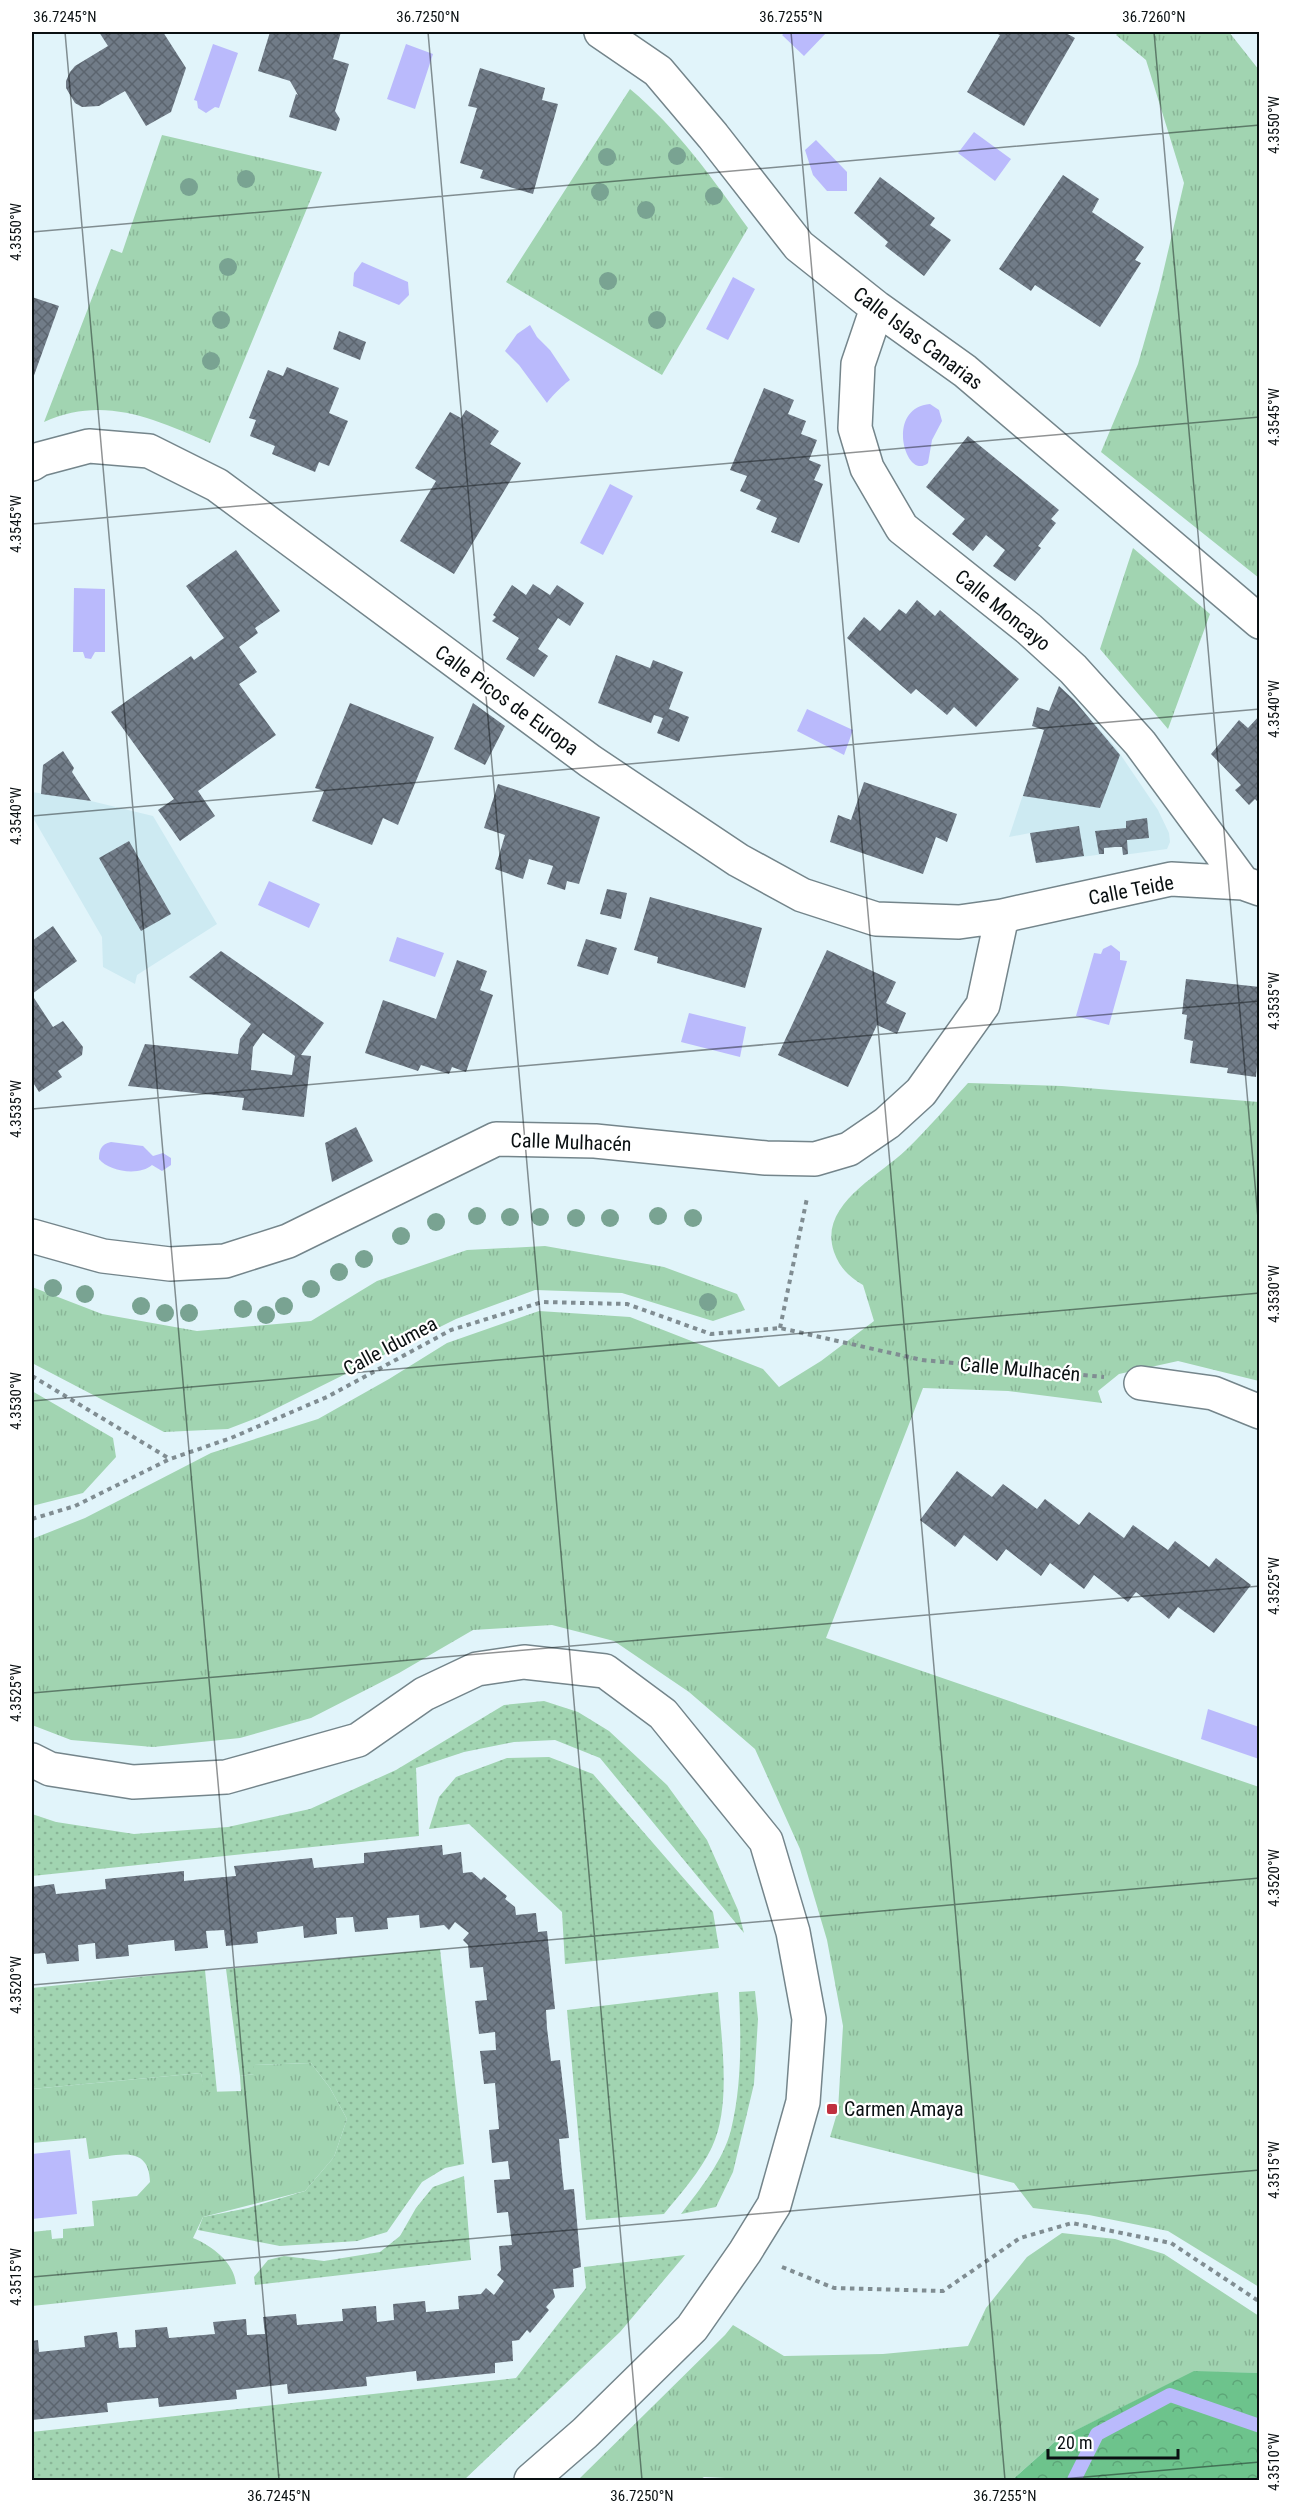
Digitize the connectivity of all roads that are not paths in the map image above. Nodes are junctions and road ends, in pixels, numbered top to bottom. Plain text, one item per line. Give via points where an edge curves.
1 (601, 32) edge
2 (877, 308) junction
3 (32, 464) edge
4 (1260, 622) edge
5 (1251, 886) edge
6 (1002, 916) junction
7 (32, 1236) edge
8 (1141, 1383) road end
9 (1260, 1412) edge
10 (32, 1760) edge
11 (531, 2481) edge

1 - 2 street, Calle Islas Canarias via 658,71 799,246
2 - 4 street, Calle Islas Canarias via 965,371
2 - 5 street, Calle Moncayo via 858,364 855,428 867,468 902,528 1073,669 1140,743
3 - 6 street, Calle Picos de Europa via 89,446 149,451 217,485 590,761 738,860 802,895 876,919 959,922
5 - 6 street, Calle Teide via 1171,879
6 - 7 street, Calle Mulhacén via 983,1005 921,1092 887,1123 849,1149 815,1159 766,1158 595,1141 496,1139 288,1241 225,1261 170,1264 103,1256
8 - 9 street via 1213,1393
10 - 11 street via 50,1769 133,1782 226,1777 358,1740 424,1694 477,1669 524,1662 605,1671 663,1714 766,1841 793,1932 809,2019 803,2102 774,2205 692,2328

